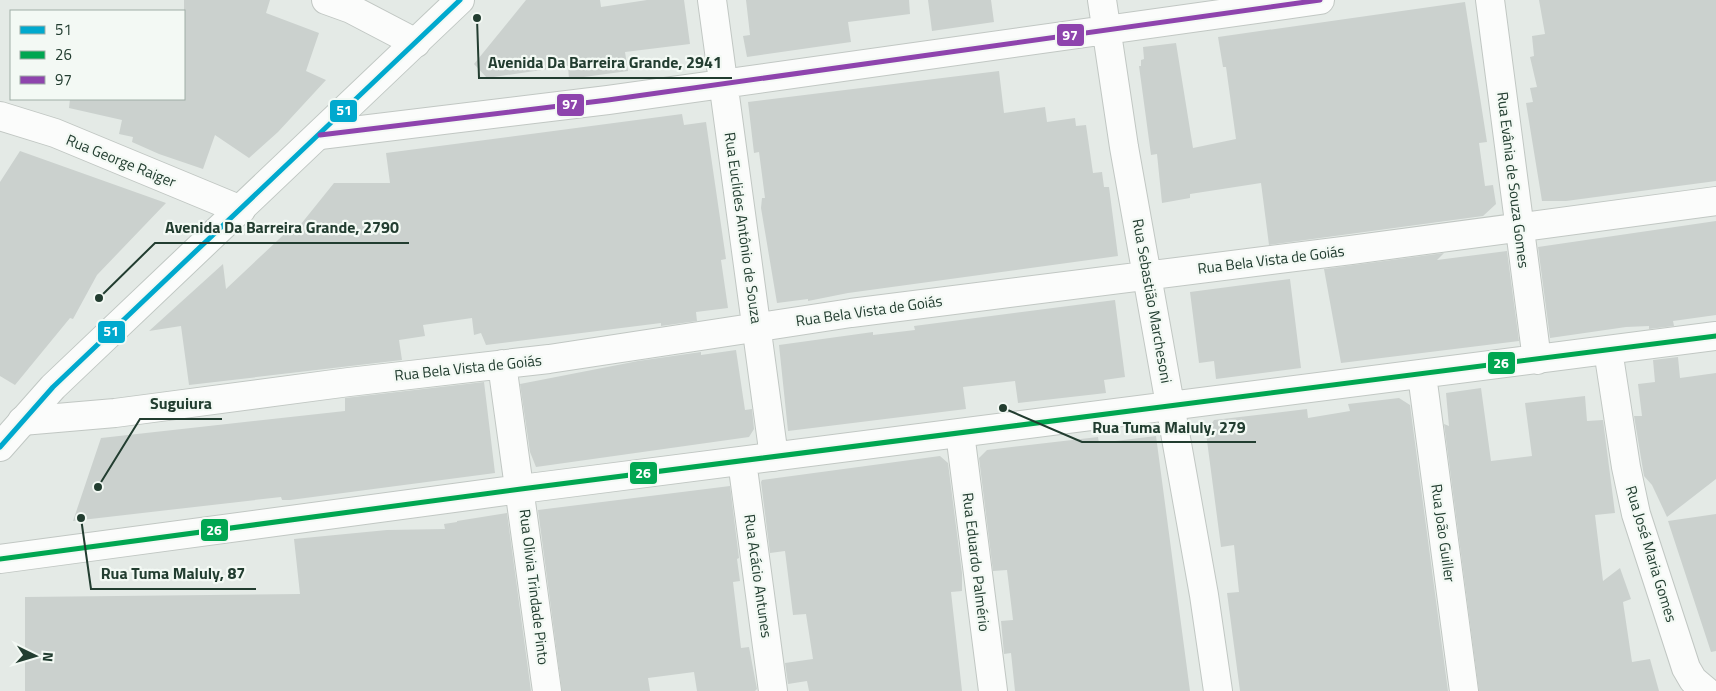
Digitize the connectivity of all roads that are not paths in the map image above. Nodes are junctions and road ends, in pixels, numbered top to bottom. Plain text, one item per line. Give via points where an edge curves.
1 (326, 0) edge
2 (460, 0) edge
3 (712, 0) edge
4 (1102, 0) edge
5 (1320, 0) edge
6 (1490, 0) edge
7 (1107, 30) junction
8 (416, 43) junction
9 (724, 84) junction
10 (0, 116) edge
11 (320, 134) junction
12 (1716, 201) edge
13 (241, 210) junction
14 (1520, 228) junction
15 (1148, 276) junction
16 (756, 327) junction
17 (1716, 336) edge
18 (1608, 350) junction
19 (1537, 360) junction
20 (502, 364) junction
21 (1422, 375) junction
22 (1171, 406) junction
23 (22, 421) junction
24 (960, 433) junction
25 (0, 447) edge
26 (774, 457) junction
27 (742, 461) junction
28 (521, 489) junction
29 (0, 559) edge
30 (547, 691) edge
31 (773, 691) edge
32 (992, 691) edge
33 (1218, 691) edge
34 (1464, 691) edge
35 (1706, 691) edge

1 - 8 street via 351,9
2 - 8 street
3 - 9 street, Rua Euclides Antônio de Souza
4 - 7 street, Rua Sebastião Marchesoni
5 - 7 street
6 - 14 street, Rua Evânia de Souza Gomes
7 - 9 street
7 - 15 street, Rua Sebastião Marchesoni
8 - 11 street
9 - 11 street
9 - 16 street, Rua Euclides Antônio de Souza
10 - 13 street, Rua George Raiger via 55,133
11 - 13 street
12 - 14 street, Rua Bela Vista de Goiás
13 - 23 street via 53,387
14 - 15 street, Rua Bela Vista de Goiás
14 - 19 street, Rua Evânia de Souza Gomes
15 - 16 street, Rua Bela Vista de Goiás
15 - 22 street, Rua Sebastião Marchesoni
16 - 20 street, Rua Bela Vista de Goiás
16 - 26 street, Rua Euclides Antônio de Souza
17 - 18 street
18 - 19 street
18 - 35 street, Rua José Maria Gomes via 1636,514 1686,668 1693,680
19 - 21 street
20 - 23 street, Rua Bela Vista de Goiás via 115,413
20 - 28 street, Rua Olivia Trindade Pinto
21 - 22 street
21 - 34 street, Rua João Guiller
22 - 24 street
22 - 33 street, Rua Sebastião Marchesoni
23 - 25 street
24 - 26 street
24 - 32 street, Rua Eduardo Palmério
26 - 27 street
27 - 28 street
27 - 31 street, Rua Acácio Antunes
28 - 29 street
28 - 30 street, Rua Olivia Trindade Pinto

